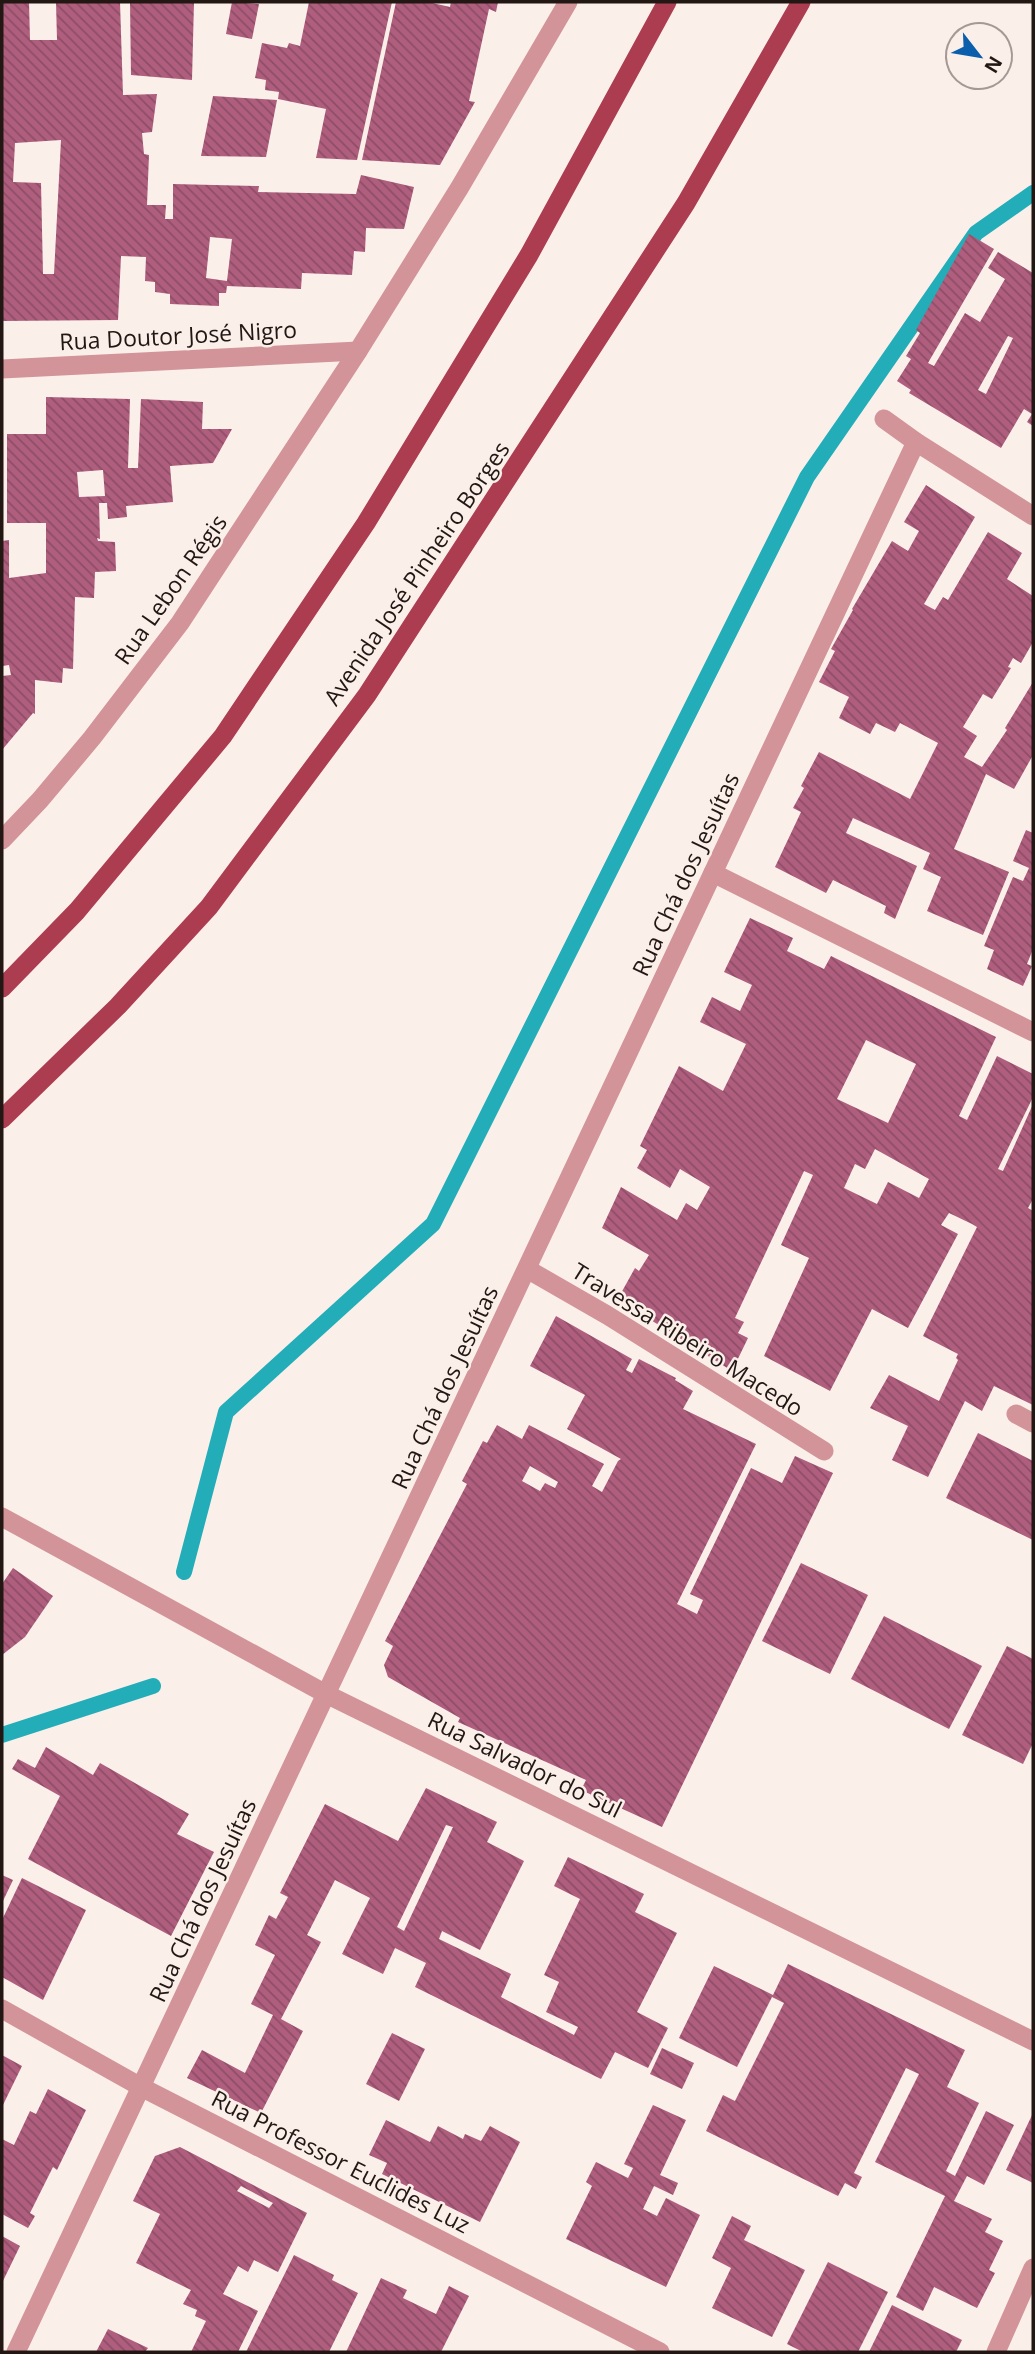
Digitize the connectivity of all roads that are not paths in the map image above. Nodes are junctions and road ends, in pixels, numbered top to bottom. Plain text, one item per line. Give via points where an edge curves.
1 (568, 2) edge
2 (667, 2) edge
3 (801, 2) edge
4 (358, 351) junction
5 (2, 369) edge
6 (884, 419) dead end
7 (916, 442) junction
8 (1033, 516) edge
9 (2, 840) edge
10 (713, 873) junction
11 (2, 988) edge
12 (1033, 1032) edge
13 (2, 1119) edge
14 (527, 1269) junction
15 (824, 1451) dead end
16 (2, 1517) edge
17 (326, 1694) junction
18 (2, 2008) edge
19 (1033, 2041) edge
20 (141, 2087) junction
21 (1033, 2268) edge
22 (16, 2352) edge
23 (660, 2352) edge
24 (996, 2352) edge

1 - 4 street, Rua Lebon Régis
2 - 11 main road via 522,266 366,523 223,736 77,911
3 - 13 main road, Avenida José Pinheiro Borges via 686,203 367,695 209,907 118,1006
4 - 5 street, Rua Doutor José Nigro
4 - 9 street, Rua Lebon Régis via 180,624 92,738
6 - 7 street
7 - 8 street
7 - 10 street, Rua Chá dos Jesuítas
10 - 12 street
10 - 14 street, Rua Chá dos Jesuítas
14 - 15 street, Travessa Ribeiro Macedo
14 - 17 street, Rua Chá dos Jesuítas
16 - 17 street, Rua Salvador do Sul
17 - 19 street, Rua Salvador do Sul
17 - 20 street, Rua Chá dos Jesuítas
18 - 20 street, Rua Professor Euclides Luz
20 - 22 street, Rua Chá dos Jesuítas
20 - 23 street, Rua Professor Euclides Luz
21 - 24 street

